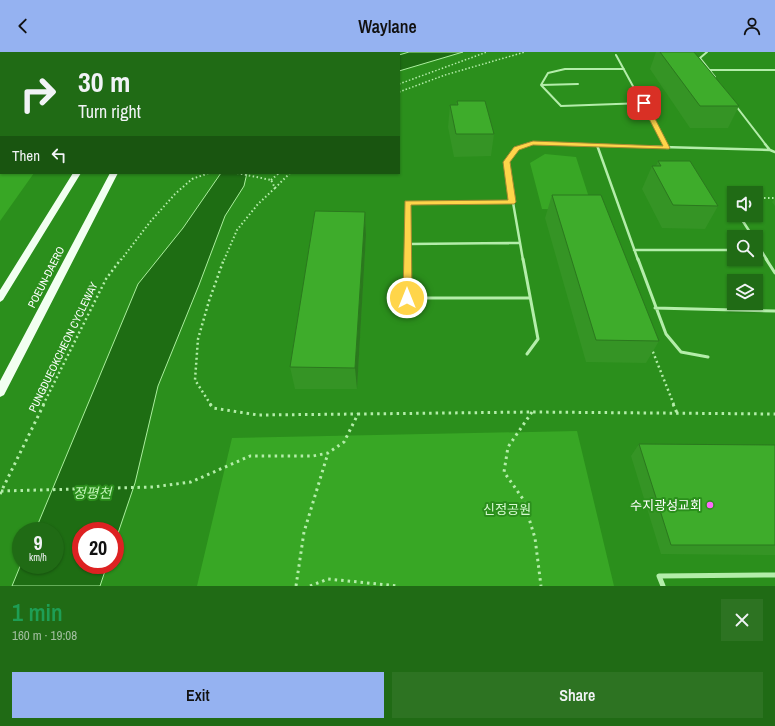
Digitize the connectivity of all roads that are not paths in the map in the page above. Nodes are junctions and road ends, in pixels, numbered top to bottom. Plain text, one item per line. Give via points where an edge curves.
1 (707, 52) edge
2 (616, 55) dead end
3 (624, 69) junction
4 (710, 70) junction
5 (775, 70) edge
6 (719, 83) edge
7 (578, 84) dead end
8 (541, 85) junction
9 (733, 101) edge
10 (644, 103) junction
11 (596, 145) junction
12 (667, 148) junction
13 (770, 150) junction
14 (775, 152) edge
15 (76, 174) edge
16 (113, 174) edge
17 (512, 202) junction
18 (408, 244) junction
19 (520, 244) junction
20 (634, 250) junction
21 (727, 250) edge
22 (763, 254) edge
23 (775, 273) edge
24 (0, 298) edge
25 (530, 298) junction
26 (655, 308) junction
27 (775, 311) edge
28 (527, 354) dead end
29 (708, 357) dead end
30 (0, 392) edge
31 (775, 575) edge
32 (662, 586) edge

1 - 4 lane via 700,58
2 - 3 lane
3 - 8 lane via 565,69 548,73
3 - 10 lane
4 - 5 lane
4 - 6 lane
7 - 8 lane
8 - 10 lane via 561,106
9 - 13 lane
10 - 12 lane
11 - 12 lane
11 - 17 lane via 533,143 516,148 506,162
11 - 20 lane
12 - 13 lane
13 - 14 lane
15 - 24 main road
16 - 30 main road, POEUN-DAERO
17 - 18 lane via 408,203
17 - 19 lane
18 - 19 lane
18 - 25 lane via 407,298
19 - 25 lane
20 - 21 lane
20 - 26 lane
22 - 23 lane
25 - 28 lane via 538,339
26 - 27 lane
26 - 29 lane via 666,334 681,352
31 - 32 street via 660,576

